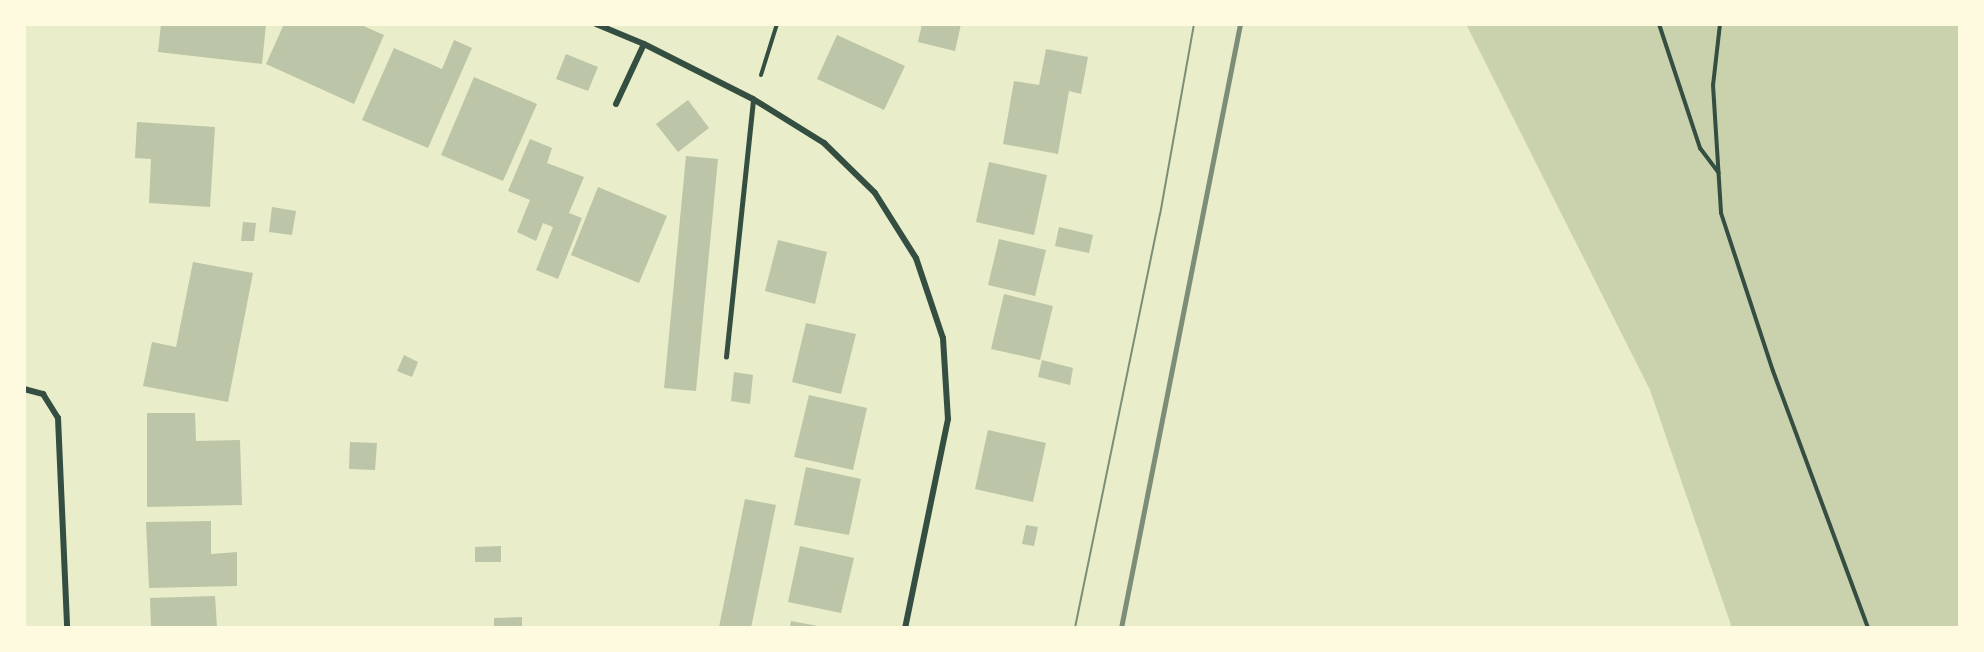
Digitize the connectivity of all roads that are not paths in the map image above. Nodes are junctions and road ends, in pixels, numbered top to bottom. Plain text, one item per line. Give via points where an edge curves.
1 (596, 24) edge
2 (644, 44) junction
3 (753, 99) junction
4 (616, 104) dead end
5 (726, 357) dead end
6 (24, 389) edge
7 (67, 628) edge
8 (905, 628) edge

1 - 2 street
2 - 3 street
2 - 4 street
3 - 5 lane
3 - 8 street via 824,143 875,193 916,258 943,338 948,419
6 - 7 street via 43,394 58,418

